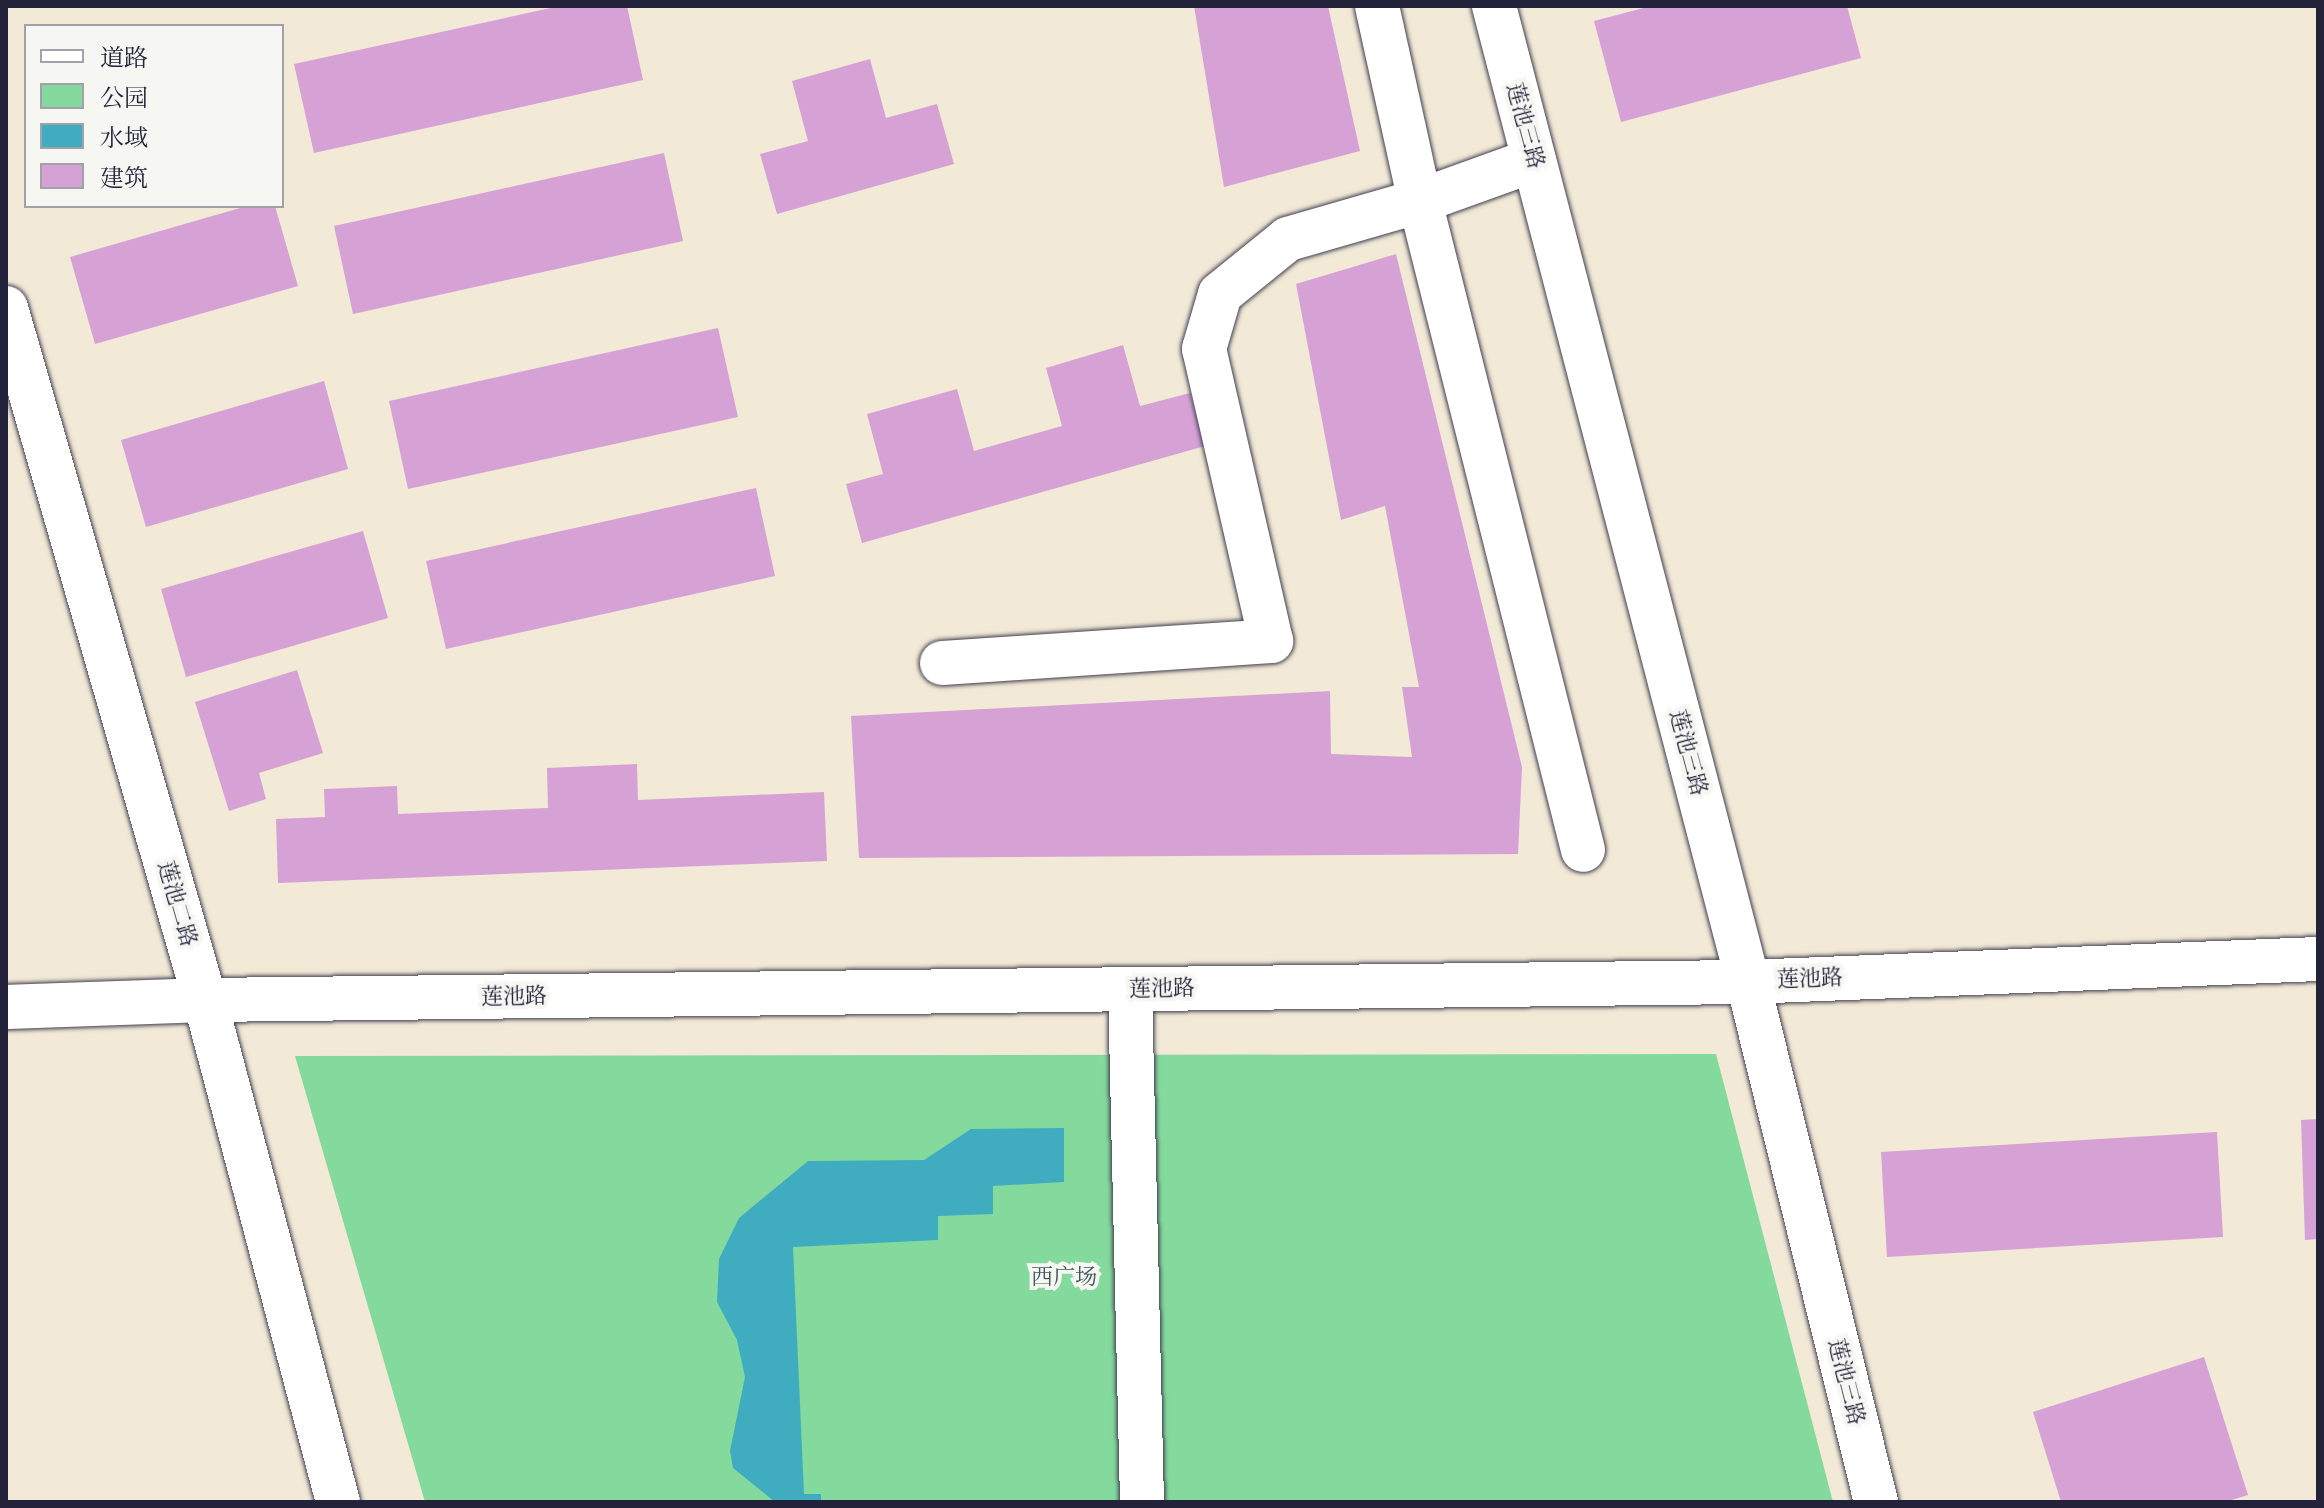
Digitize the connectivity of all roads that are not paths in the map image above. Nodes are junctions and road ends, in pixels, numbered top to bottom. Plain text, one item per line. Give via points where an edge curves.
1 (1377, 6) edge
2 (1494, 6) edge
3 (1534, 160) junction
4 (1420, 201) junction
5 (6, 308) edge
6 (942, 663) dead end
7 (1583, 850) dead end
8 (2318, 959) edge
9 (1748, 982) junction
10 (1130, 989) junction
11 (205, 1000) junction
12 (6, 1007) edge
13 (338, 1502) edge
14 (1142, 1502) edge
15 (1876, 1502) edge

1 - 4 street
2 - 3 street, 莲池三路
3 - 4 street
3 - 9 street, 莲池三路
4 - 6 street via 1288,239 1220,294 1204,349 1271,641
4 - 7 street
5 - 11 street, 莲池二路
8 - 9 street, 莲池路
9 - 10 street, 莲池路
9 - 15 street, 莲池三路
10 - 11 street, 莲池路
10 - 14 street
11 - 12 street, 莲池路
11 - 13 street, 莲池二路

